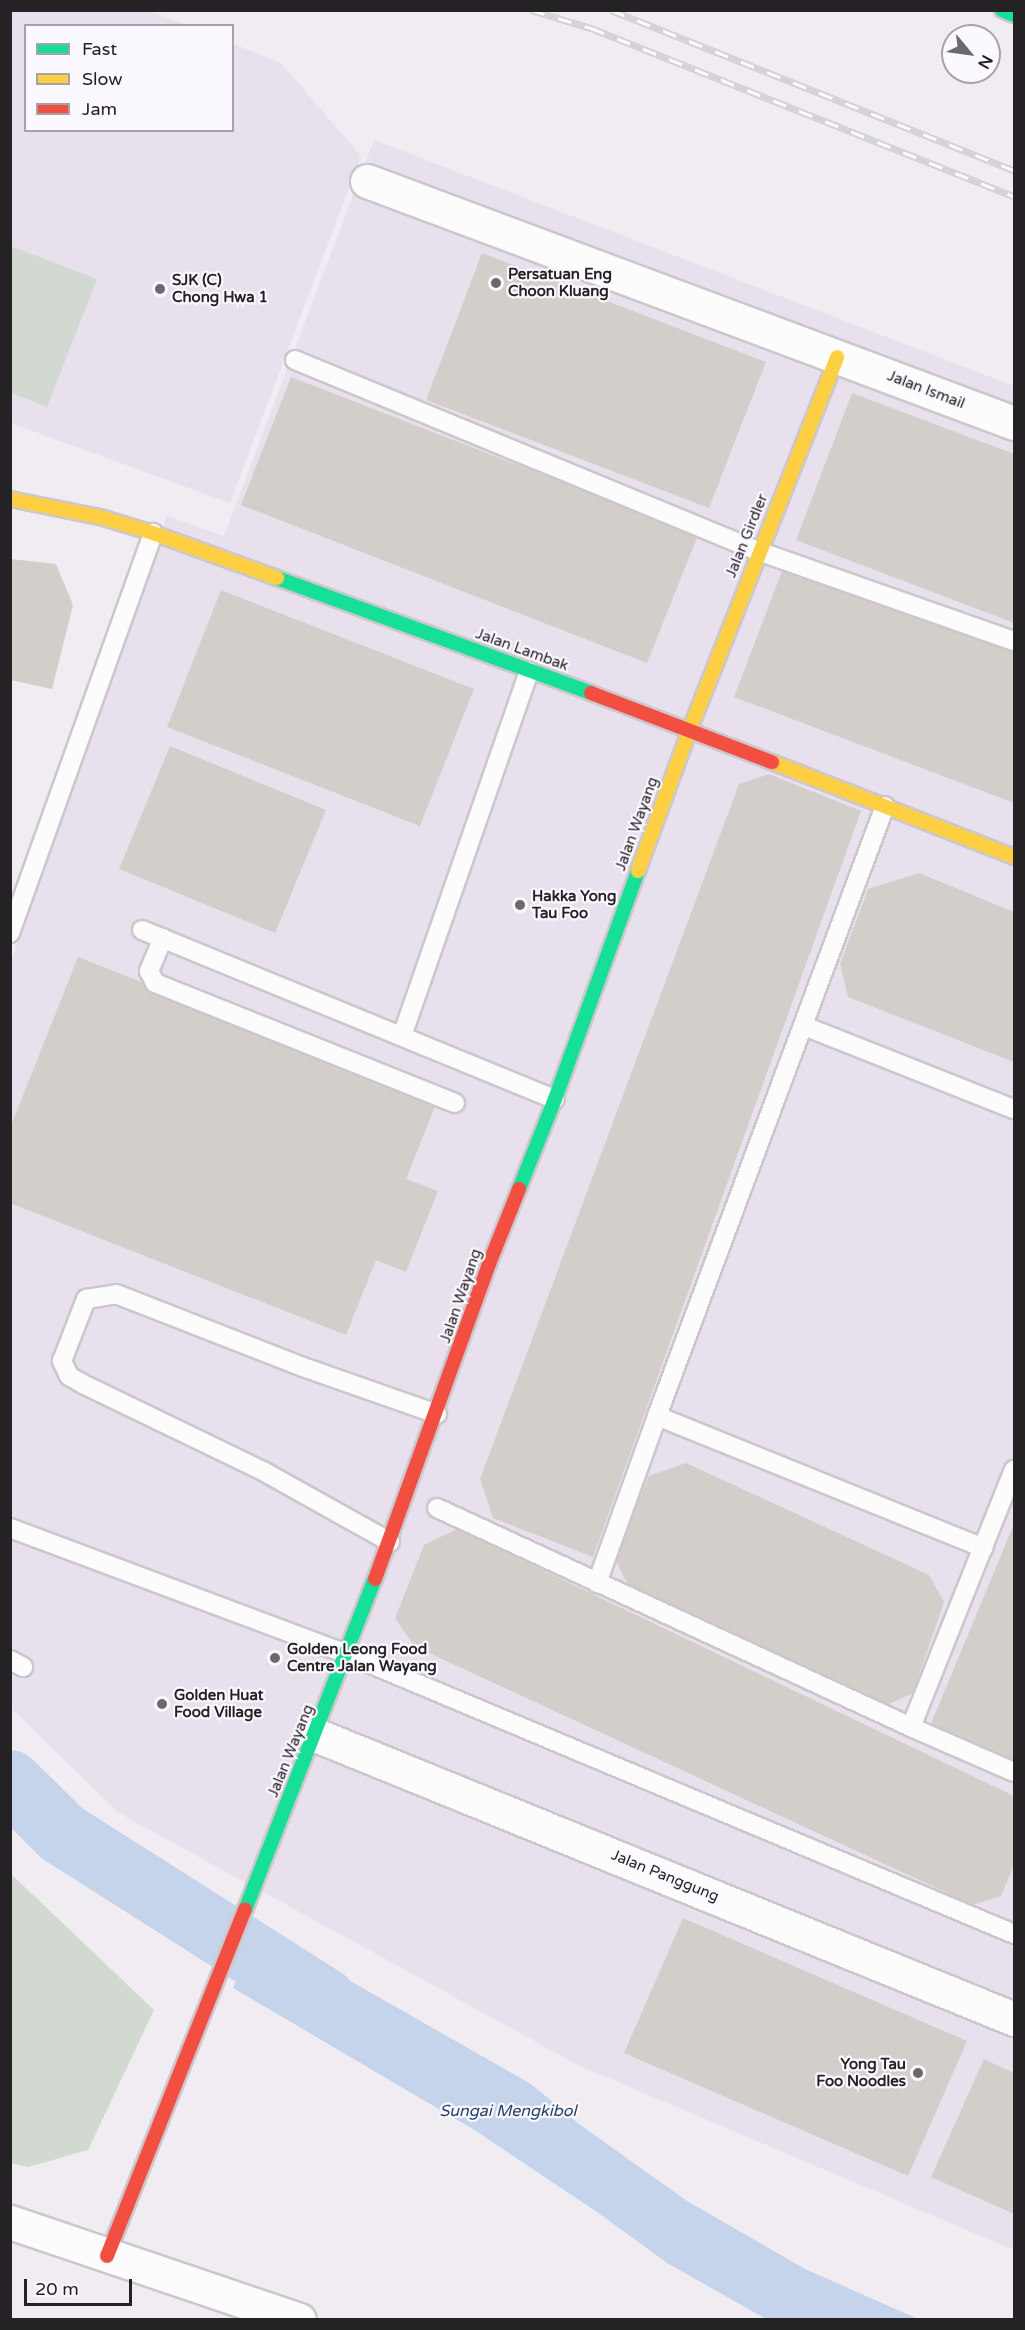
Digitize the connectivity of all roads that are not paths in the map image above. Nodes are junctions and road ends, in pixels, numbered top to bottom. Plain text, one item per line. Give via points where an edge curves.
1 (1002, 10) edge
2 (1014, 15) edge
3 (367, 181) dead end
4 (837, 357) junction
5 (295, 360) dead end
6 (1014, 423) edge
7 (10, 498) edge
8 (153, 533) junction
9 (758, 551) junction
10 (1014, 640) edge
11 (529, 670) junction
12 (690, 729) junction
13 (885, 806) junction
14 (1014, 857) edge
15 (142, 930) dead end
16 (10, 933) edge
17 (163, 938) junction
18 (804, 1026) junction
19 (402, 1036) junction
20 (555, 1099) junction
21 (455, 1103) dead end
22 (1014, 1109) edge
23 (438, 1414) junction
24 (657, 1416) junction
25 (1014, 1470) edge
26 (437, 1508) dead end
27 (10, 1528) edge
28 (390, 1542) junction
29 (983, 1548) junction
30 (597, 1583) junction
31 (347, 1654) junction
32 (911, 1727) junction
33 (316, 1735) junction
34 (1014, 1772) edge
35 (1014, 1934) edge
36 (1014, 2019) edge
37 (10, 2222) edge
38 (107, 2256) junction
39 (299, 2319) edge

1 - 2 street
3 - 4 street, Jalan Ismail
4 - 6 street, Jalan Ismail
4 - 9 street, Jalan Girdler
5 - 9 lane
7 - 8 street, Jalan Lambak
8 - 11 street, Jalan Lambak
8 - 16 lane
9 - 10 lane
9 - 12 street, Jalan Girdler
11 - 12 street, Jalan Lambak
11 - 19 lane
12 - 13 street, Jalan Lambak
12 - 20 street, Jalan Wayang
13 - 14 street, Jalan Lambak
13 - 18 lane
15 - 17 lane
17 - 19 lane
17 - 21 lane via 149,971 155,983
18 - 22 lane
18 - 24 lane
19 - 20 lane
20 - 23 street, Jalan Wayang via 489,1264
23 - 28 street, Jalan Wayang
23 - 28 lane via 303,1367 116,1294 86,1299 62,1361 69,1376 83,1384 264,1472
24 - 29 lane
24 - 30 lane
25 - 29 lane
26 - 30 lane
27 - 31 lane
28 - 31 street, Jalan Wayang
29 - 32 lane
30 - 32 lane
31 - 33 street, Jalan Wayang
31 - 35 lane
32 - 34 lane
33 - 36 street, Jalan Panggung
33 - 38 street, Jalan Wayang
37 - 38 street
38 - 39 street

